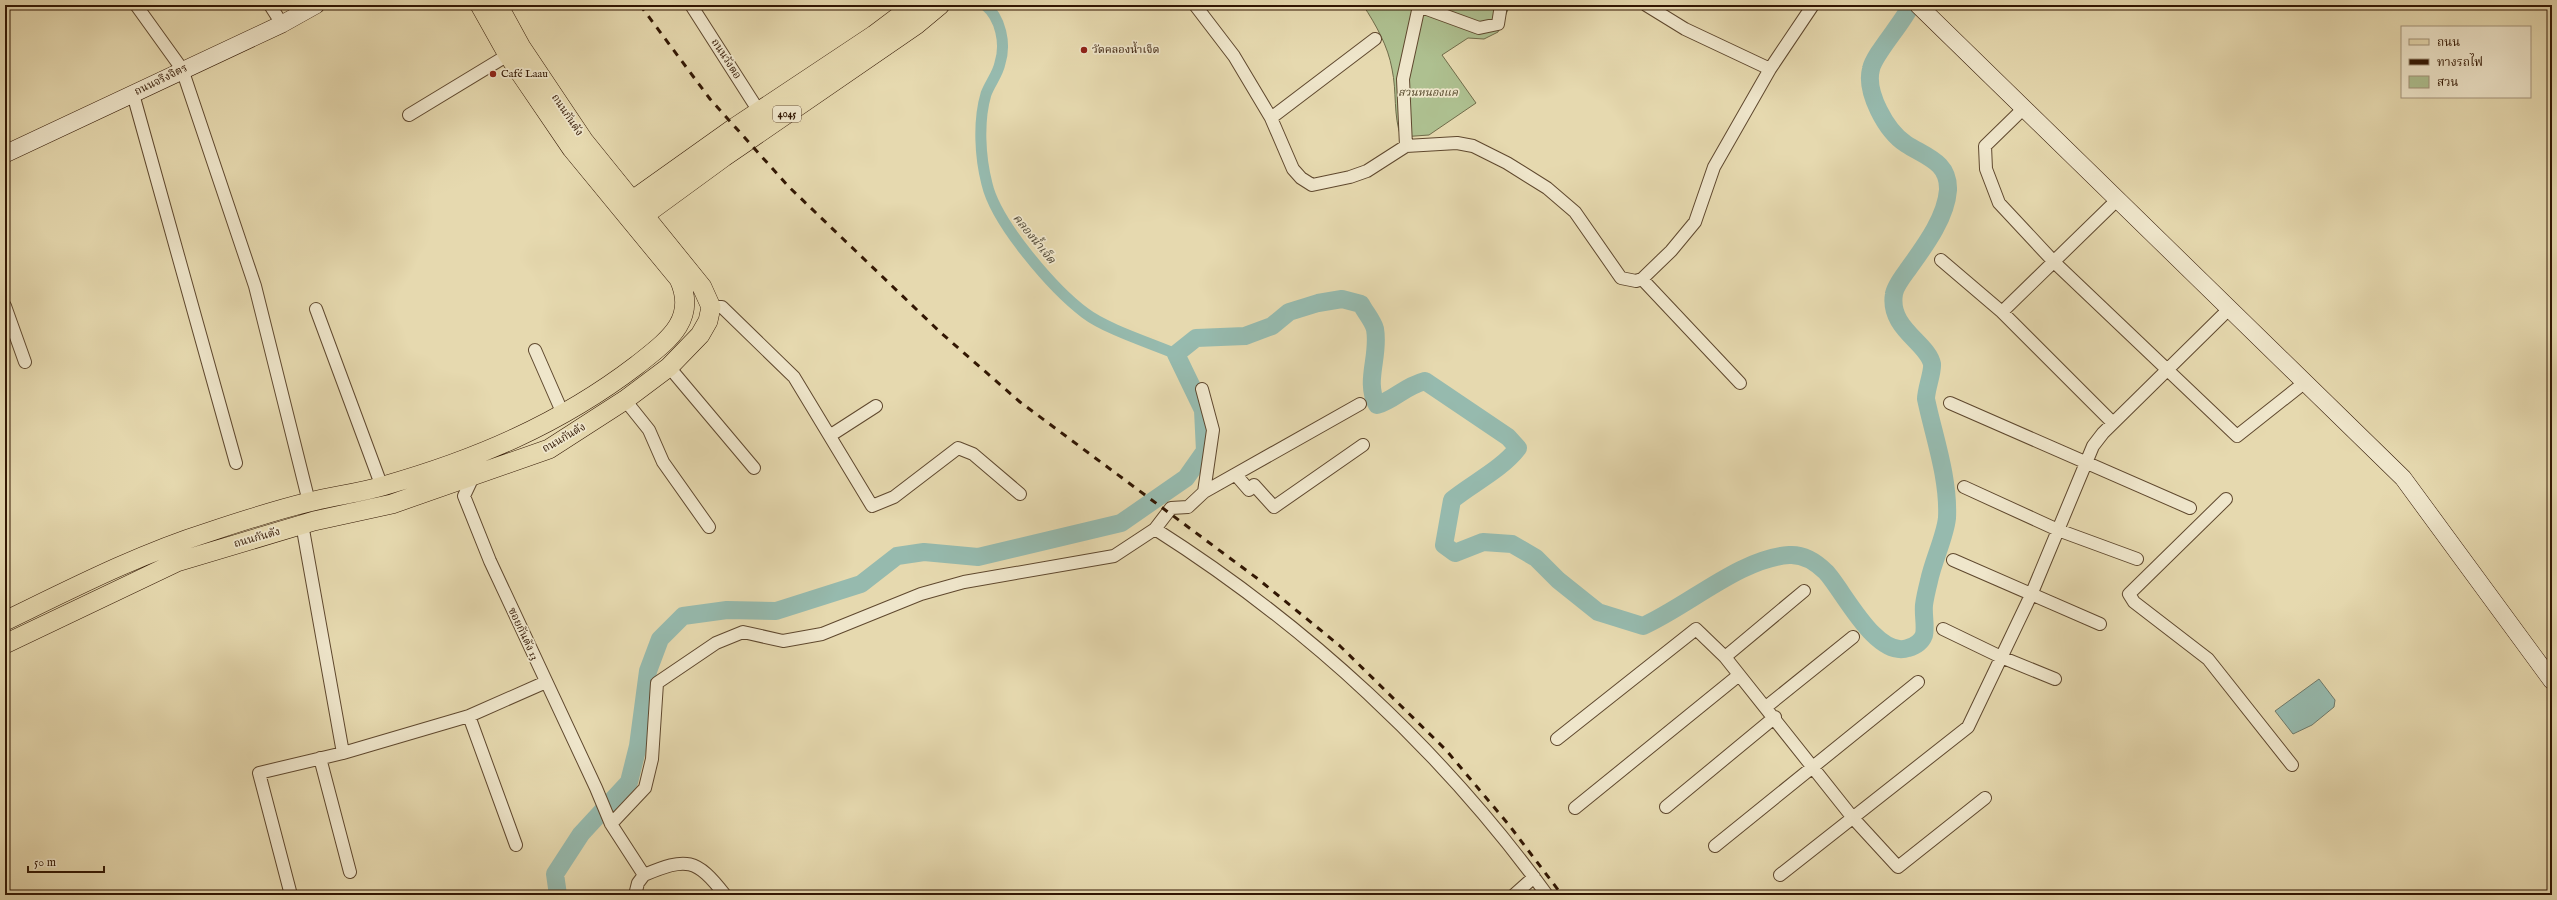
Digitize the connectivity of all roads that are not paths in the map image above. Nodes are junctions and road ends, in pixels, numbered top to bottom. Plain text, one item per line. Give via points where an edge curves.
1 (136, 5) edge
2 (270, 5) edge
3 (316, 5) edge
4 (480, 5) edge
5 (498, 5) edge
6 (691, 5) edge
7 (914, 5) edge
8 (940, 5) edge
9 (1195, 5) edge
10 (1501, 5) edge
11 (1646, 5) edge
12 (1813, 5) edge
13 (1418, 6) edge
14 (1922, 8) edge
15 (282, 24) junction
16 (1375, 39) dead end
17 (508, 55) junction
18 (182, 69) junction
19 (527, 69) junction
20 (1770, 69) junction
21 (133, 94) junction
22 (2024, 108) junction
23 (760, 113) junction
24 (409, 116) dead end
25 (1271, 118) junction
26 (1406, 146) junction
27 (5, 154) edge
28 (2118, 199) junction
29 (627, 204) junction
30 (639, 218) junction
31 (1941, 260) dead end
32 (2054, 262) junction
33 (1642, 279) junction
34 (5, 306) edge
35 (711, 308) junction
36 (316, 309) dead end
37 (2229, 309) junction
38 (2002, 312) junction
39 (535, 350) dead end
40 (25, 362) dead end
41 (670, 367) junction
42 (2169, 369) junction
43 (614, 383) junction
44 (1740, 383) dead end
45 (2304, 383) junction
46 (1202, 389) dead end
47 (625, 400) junction
48 (1950, 403) dead end
49 (1360, 404) dead end
50 (876, 406) dead end
51 (563, 414) junction
52 (2113, 423) junction
53 (831, 435) junction
54 (1363, 445) dead end
55 (465, 459) junction
56 (236, 463) dead end
57 (2086, 464) junction
58 (754, 468) dead end
59 (1236, 475) junction
60 (473, 477) junction
61 (382, 487) junction
62 (1964, 487) dead end
63 (1204, 492) junction
64 (1020, 494) dead end
65 (2226, 499) dead end
66 (309, 502) junction
67 (2190, 508) dead end
68 (308, 522) junction
69 (708, 527) dead end
70 (1155, 529) junction
71 (2058, 530) junction
72 (2137, 559) dead end
73 (1953, 560) dead end
74 (116, 580) junction
75 (1804, 591) dead end
76 (2031, 595) junction
77 (5, 621) edge
78 (2100, 624) dead end
79 (1943, 629) dead end
80 (1853, 637) dead end
81 (5, 644) edge
82 (1725, 657) junction
83 (2001, 657) junction
84 (1739, 675) junction
85 (2055, 679) dead end
86 (2552, 681) edge
87 (546, 682) junction
88 (1918, 682) dead end
89 (1766, 707) junction
90 (469, 716) junction
91 (1775, 717) junction
92 (1557, 739) dead end
93 (343, 753) junction
94 (320, 758) junction
95 (1812, 765) junction
96 (2292, 765) dead end
97 (1985, 798) dead end
98 (1666, 807) dead end
99 (1575, 808) dead end
100 (1853, 818) junction
101 (611, 824) junction
102 (516, 845) dead end
103 (1715, 846) dead end
104 (350, 872) dead end
105 (644, 875) junction
106 (1780, 875) dead end
107 (1534, 877) junction
108 (292, 895) edge
109 (634, 895) edge
110 (725, 895) edge
111 (1514, 895) edge
112 (1547, 895) edge

1 - 18 street
2 - 15 street
3 - 15 street, ถนนจริงจิตร
4 - 17 main road, ถนนกันตัง
5 - 19 main road, ถนนกันตัง
6 - 23 street, ถนนวังตอ
7 - 23 main road, 4045
8 - 30 main road, 4045 via 910,29
9 - 25 street via 1234,56
10 - 13 street via 1498,24 1479,28
11 - 20 street via 1685,29
12 - 20 street
13 - 26 street via 1403,79
14 - 22 street
15 - 18 street, ถนนจริงจิตร
16 - 25 street
17 - 19 main road, ถนนกันตัง
17 - 24 street
18 - 21 street, ถนนจริงจิตร
18 - 66 street via 255,286
19 - 29 main road, ถนนกันตัง via 584,141
20 - 33 street via 1714,166 1695,222 1670,252
21 - 27 street, ถนนจริงจิตร
21 - 56 street
22 - 28 street
22 - 32 street via 1984,146 1986,169 1999,203
23 - 29 main road, 4045
25 - 26 street via 1293,168 1301,178 1312,185 1366,171
26 - 33 street via 1473,146 1506,163 1547,188 1575,212 1621,278 1636,281
28 - 32 street
28 - 37 street
29 - 30 main road, ถนนกันตัง
30 - 35 main road, ถนนกันตัง via 695,277
30 - 43 main road, ถนนกันตัง via 686,293 686,312 678,327 656,350
31 - 38 street
32 - 38 street
32 - 42 street
33 - 44 street
34 - 40 street
35 - 41 main road, ถนนกันตัง via 708,321 700,335
35 - 53 street via 722,307 794,377
36 - 61 street
37 - 42 street
37 - 45 street
38 - 52 street
39 - 51 street
41 - 47 main road, ถนนกันตัง
41 - 58 street
42 - 45 street via 2237,436
42 - 52 street
43 - 47 main road
43 - 51 main road, ถนนกันตัง
45 - 86 street via 2404,478
46 - 63 street via 1213,430
47 - 60 main road, ถนนกันตัง via 549,449
47 - 69 street via 649,430 663,462
48 - 57 street
49 - 59 street
50 - 53 street
51 - 55 main road, ถนนกันตัง via 535,430
52 - 57 street via 2093,446
53 - 64 street via 872,506 894,497 958,448 973,454
54 - 59 street via 1274,507 1254,485 1249,490
55 - 60 main road
55 - 61 main road, ถนนกันตัง
57 - 67 street
57 - 71 street
59 - 63 street
60 - 68 main road, ถนนกันตัง via 392,504
60 - 87 street, ซอยกันตัง 13 via 464,496 490,561
61 - 66 main road, ถนนกันตัง
62 - 71 street
63 - 70 street via 1188,507 1170,508
65 - 96 street via 2129,594 2134,602 2208,659
66 - 68 main road
66 - 74 main road, ถนนกันตัง via 208,532
68 - 74 main road, ถนนกันตัง
68 - 93 street
70 - 101 street via 1114,556 964,582 921,594 822,634 782,641 743,632 716,643 657,682 652,760 645,788
70 - 107 street via 1204,560 1258,600 1356,681 1454,782
71 - 72 street
71 - 76 street
73 - 76 street
74 - 77 main road, ถนนกันตัง
74 - 81 main road, ถนนกันตัง
75 - 82 street
76 - 78 street
76 - 83 street
79 - 83 street
80 - 89 street
82 - 84 street
82 - 92 street via 1696,630
83 - 85 street
83 - 100 street via 1968,727
84 - 89 street
84 - 99 street
87 - 90 street
87 - 101 street, ซอยกันตัง 13
88 - 95 street
89 - 91 street
90 - 93 street
90 - 102 street
91 - 95 street
91 - 98 street
93 - 94 street
94 - 104 street
94 - 108 street via 260,773
95 - 100 street
95 - 103 street
97 - 100 street via 1898,867
100 - 106 street
101 - 105 street, ซอยกันตัง 13
105 - 109 street
105 - 110 street via 671,864 690,864 707,873
107 - 111 street
107 - 112 street

